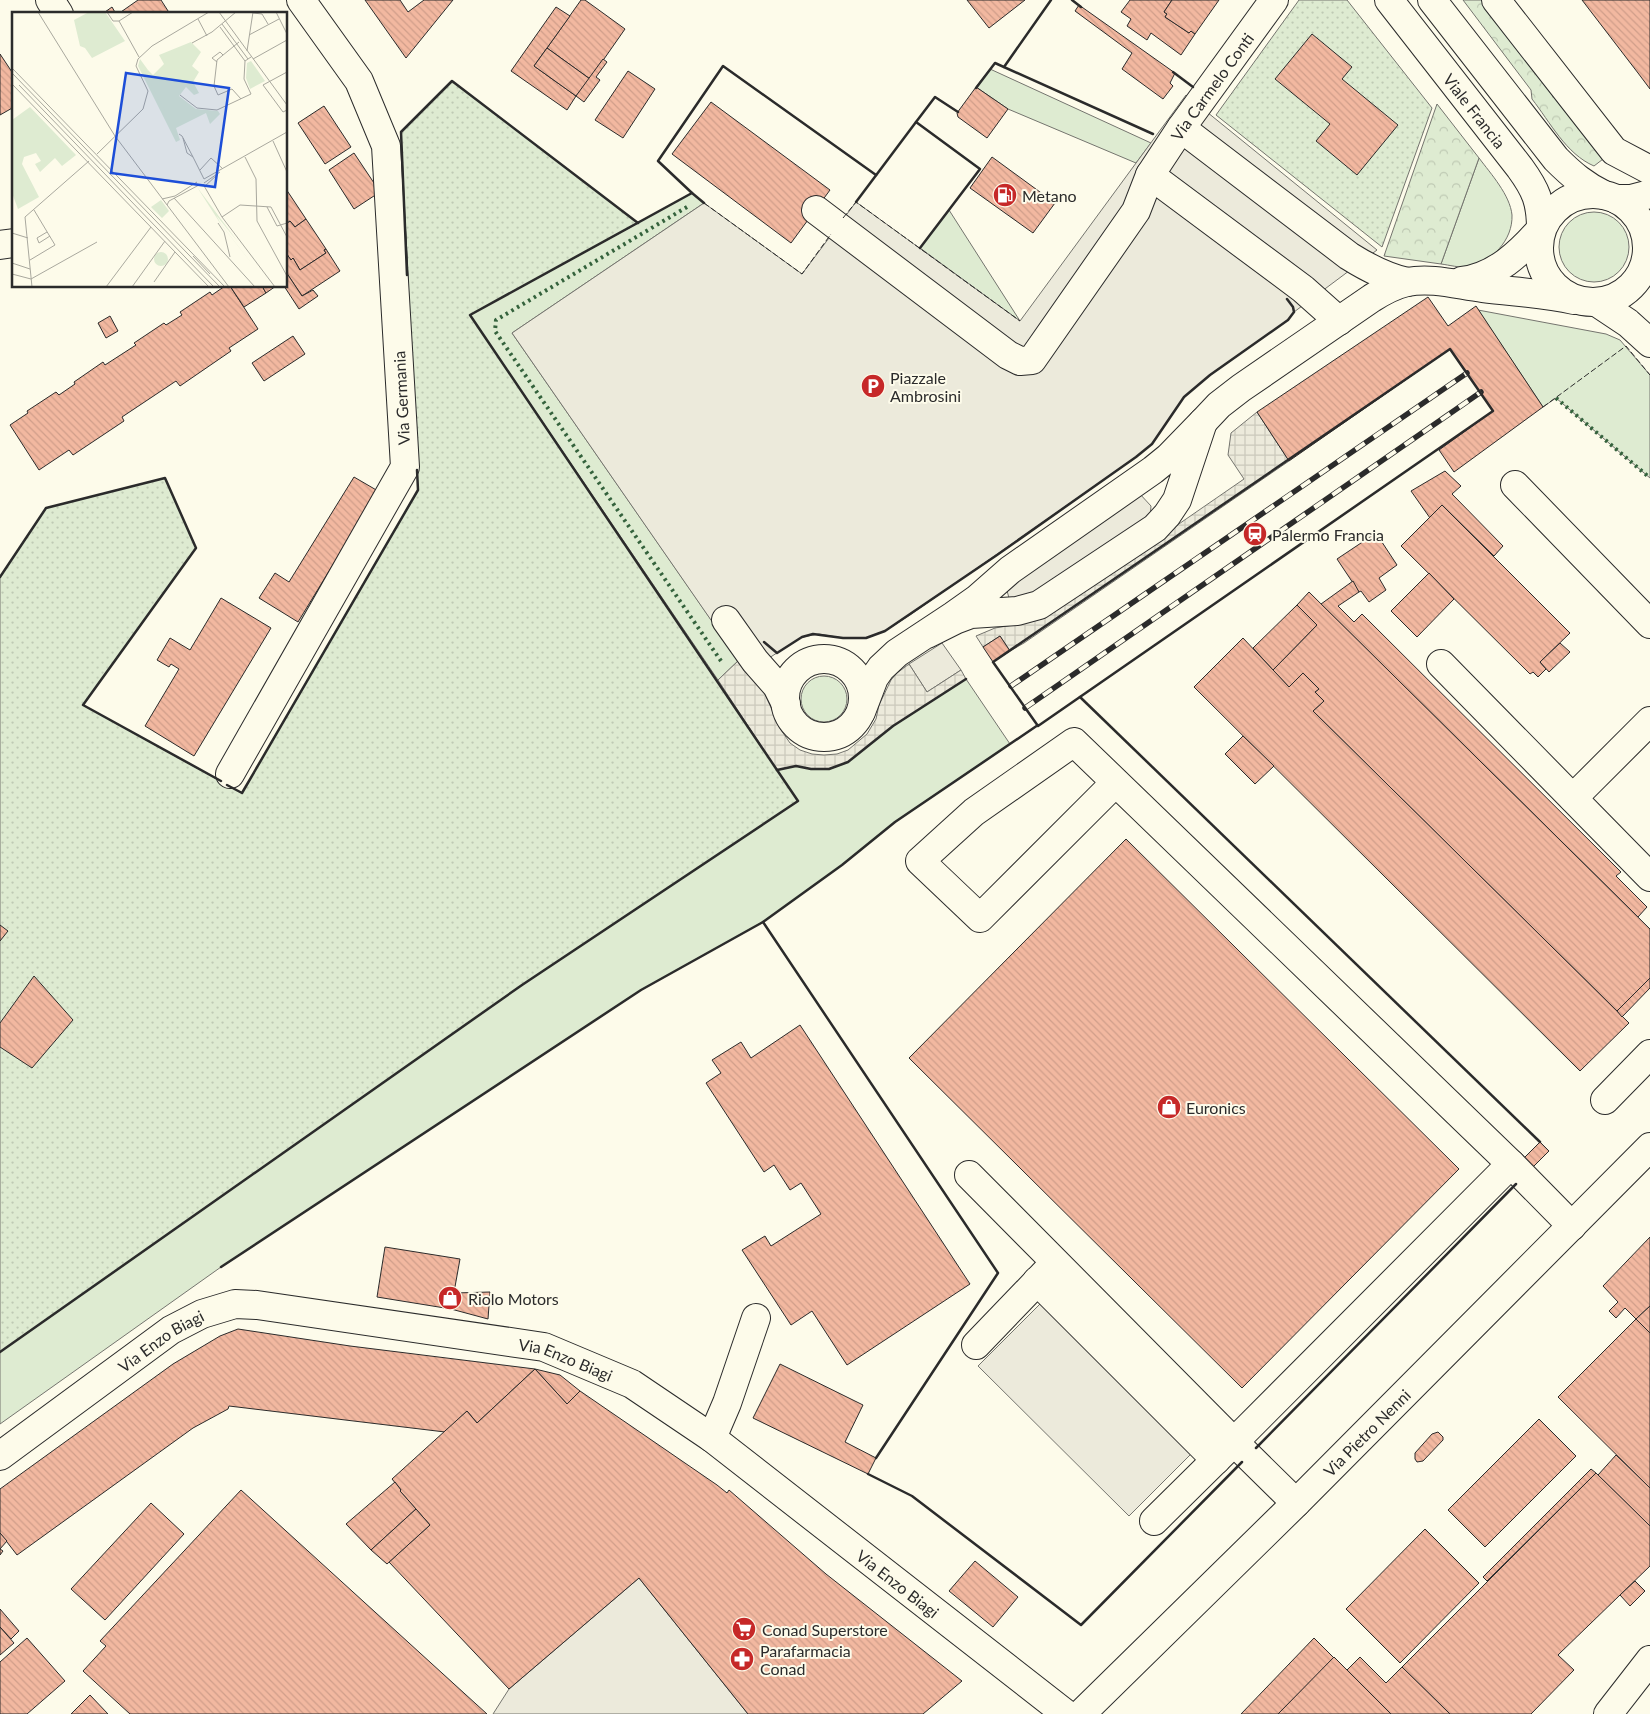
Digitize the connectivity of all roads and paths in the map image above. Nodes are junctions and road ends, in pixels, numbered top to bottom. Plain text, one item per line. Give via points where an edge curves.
1 (50, 0) edge
2 (301, 0) edge
3 (1274, 0) edge
4 (1389, 0) edge
5 (1432, 0) edge
6 (1496, 0) edge
7 (58, 12) edge
8 (1181, 128) junction
9 (1650, 170) edge
10 (1150, 176) junction
11 (1650, 194) edge
12 (1610, 196) junction
13 (816, 210) dead end
14 (1541, 229) junction
15 (1648, 273) edge
16 (1407, 282) junction
17 (1448, 282) junction
18 (1586, 301) junction
19 (1339, 321) junction
20 (1650, 343) edge
21 (1203, 422) junction
22 (1515, 485) dead end
23 (726, 620) dead end
24 (1650, 624) edge
25 (927, 634) junction
26 (748, 650) junction
27 (897, 653) junction
28 (836, 660) junction
29 (1441, 664) dead end
30 (796, 671) junction
31 (786, 704) junction
32 (861, 712) junction
33 (1650, 721) edge
34 (230, 774) dead end
35 (1115, 783) junction
36 (1573, 798) junction
37 (1650, 876) edge
38 (1650, 1054) edge
39 (1605, 1100) dead end
40 (1650, 1147) edge
41 (1511, 1164) junction
42 (969, 1175) dead end
43 (1572, 1226) junction
44 (1046, 1272) junction
45 (756, 1318) dead end
46 (976, 1345) dead end
47 (712, 1438) junction
48 (1225, 1451) junction
49 (0, 1456) edge
50 (1296, 1503) junction
51 (1154, 1521) dead end
52 (1650, 1660) edge
53 (1066, 1714) edge
54 (1081, 1714) edge
55 (1608, 1714) edge

1 - 7 street
2 - 34 street, Via Germania via 359,81 386,146 405,467
3 - 8 street, Via Carmelo Conti
4 - 14 street, Viale Francia via 1530,182 1541,210
5 - 12 street, Viale Francia via 1556,160 1584,184
6 - 9 street via 1614,151
8 - 10 street, Via Carmelo Conti
8 - 16 street via 1349,256 1370,270
10 - 13 street, Via Carmelo Conti via 1136,211 1032,360 1026,362 1008,355
10 - 19 street via 1303,289
11 - 12 street via 1631,199
12 - 14 street via 1591,193 1566,200 1555,208
12 - 15 street via 1629,207 1639,218 1645,232
14 - 17 street via 1528,244 1492,272 1474,279
14 - 18 street via 1539,259 1551,284 1562,293
15 - 18 street via 1641,274 1617,297
16 - 17 street
16 - 19 street via 1388,288
17 - 18 street
18 - 20 street via 1628,323
19 - 21 street via 1236,392
21 - 25 street via 1153,470 1010,570 977,599
21 - 25 street via 1177,500 1155,528 1039,605 1017,611 971,614
22 - 24 street
23 - 26 street
25 - 27 street
26 - 30 street via 773,670
26 - 31 street via 777,686
27 - 28 street via 875,662
27 - 32 street via 874,678
28 - 30 street via 814,660
28 - 32 street via 856,675 862,687
29 - 36 street
30 - 31 street via 787,686
31 - 32 street via 798,727 820,737 845,731
33 - 36 street
35 - 35 street via 1074,742 974,812 920,861 980,918
35 - 41 street
36 - 37 street
38 - 39 street
40 - 43 street, Via Pietro Nenni
41 - 43 street
41 - 48 street
42 - 44 street
43 - 50 street, Via Pietro Nenni
44 - 46 street
44 - 48 street
45 - 47 street
47 - 49 street, Via Enzo Biagi via 632,1384 544,1347 257,1304 235,1304 202,1314 171,1330
47 - 53 street, Via Enzo Biagi
48 - 50 street
48 - 51 street
50 - 54 street, Via Pietro Nenni
52 - 55 street

